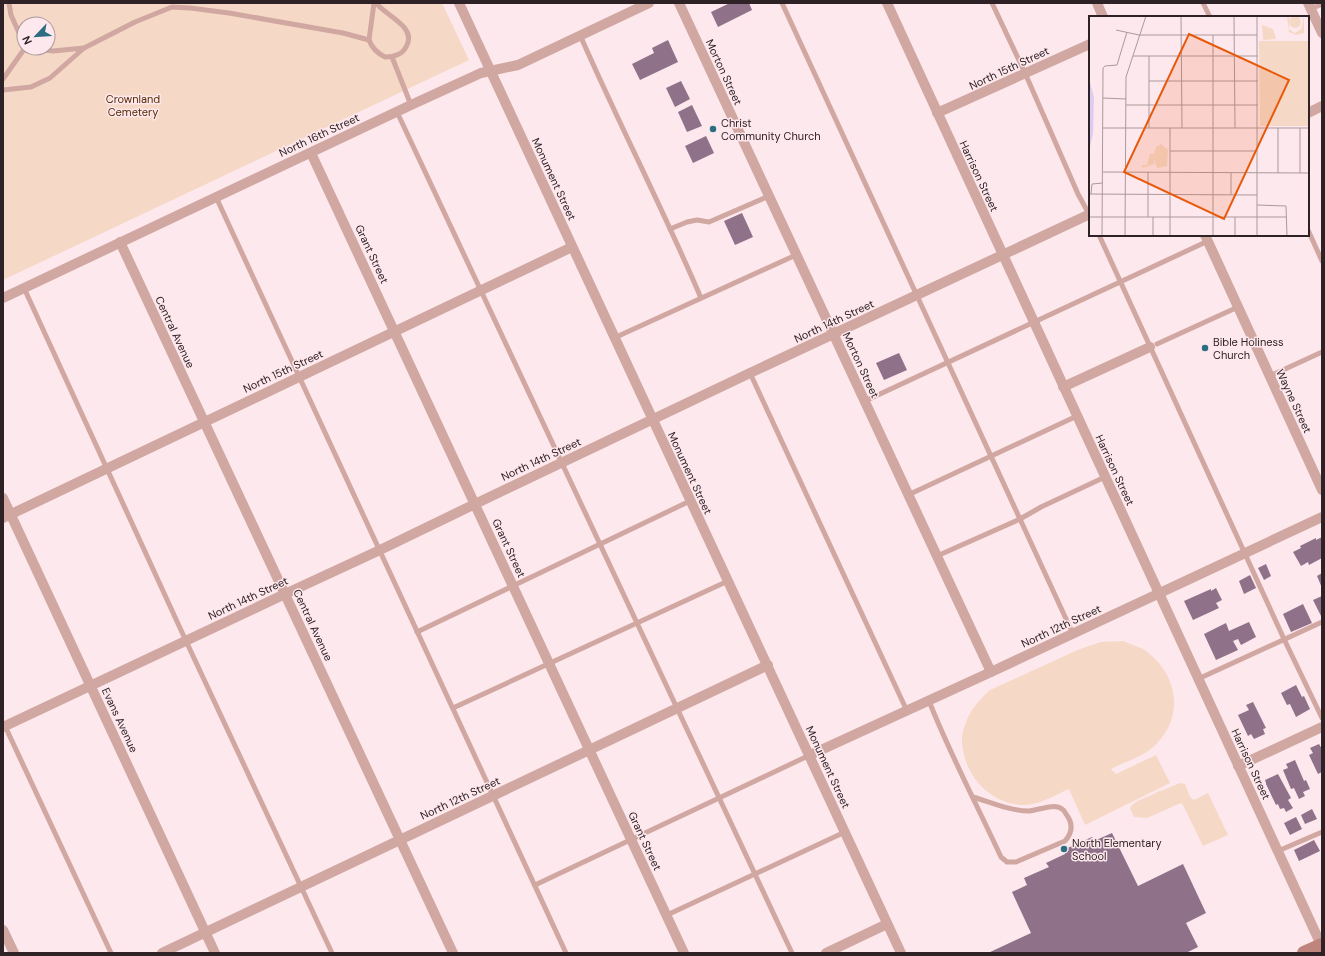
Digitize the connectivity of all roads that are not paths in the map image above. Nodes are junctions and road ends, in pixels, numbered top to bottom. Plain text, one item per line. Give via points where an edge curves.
1 (9, 3) edge
2 (375, 3) edge
3 (459, 3) edge
4 (649, 3) edge
5 (679, 3) edge
6 (782, 3) edge
7 (887, 3) edge
8 (992, 3) edge
9 (1097, 3) edge
10 (1203, 3) edge
11 (1322, 4) edge
12 (171, 5) edge
13 (1310, 6) edge
14 (1103, 16) edge
15 (1210, 16) edge
16 (16, 26) edge
17 (1322, 33) edge
18 (580, 35) junction
19 (369, 40) junction
20 (1089, 44) edge
21 (84, 48) junction
22 (56, 51) edge
23 (19, 56) edge
24 (392, 57) junction
25 (490, 71) junction
26 (1025, 73) junction
27 (3, 79) edge
28 (3, 90) edge
29 (411, 105) junction
30 (1322, 106) edge
31 (397, 112) junction
32 (1309, 112) edge
33 (937, 113) junction
34 (311, 153) junction
35 (769, 196) junction
36 (216, 197) junction
37 (1089, 213) edge
38 (1089, 215) edge
39 (670, 229) junction
40 (1309, 232) edge
41 (1098, 236) edge
42 (1206, 238) edge
43 (120, 242) junction
44 (572, 247) junction
45 (796, 255) junction
46 (1002, 255) junction
47 (1322, 260) edge
48 (1120, 282) junction
49 (24, 288) junction
50 (481, 290) junction
51 (916, 295) junction
52 (3, 298) edge
53 (701, 298) junction
54 (1238, 307) junction
55 (1034, 323) junction
56 (394, 331) junction
57 (833, 334) junction
58 (614, 338) junction
59 (1153, 346) junction
60 (1322, 352) edge
61 (948, 363) junction
62 (750, 373) junction
63 (1270, 376) junction
64 (299, 377) junction
65 (1063, 387) junction
66 (865, 401) junction
67 (1077, 416) junction
68 (652, 419) junction
69 (204, 422) junction
70 (990, 456) junction
71 (562, 462) junction
72 (106, 468) junction
73 (1106, 477) junction
74 (1322, 490) edge
75 (908, 495) junction
76 (3, 498) edge
77 (690, 501) junction
78 (475, 504) junction
79 (7, 516) edge
80 (1322, 517) edge
81 (1020, 519) junction
82 (600, 544) junction
83 (380, 550) junction
84 (1245, 553) junction
85 (937, 556) junction
86 (728, 581) junction
87 (513, 586) junction
88 (1160, 593) junction
89 (285, 594) junction
90 (637, 622) junction
91 (1322, 622) edge
92 (417, 632) junction
93 (1073, 634) junction
94 (1284, 639) junction
95 (186, 640) junction
96 (549, 663) junction
97 (768, 665) junction
98 (991, 672) junction
99 (1198, 679) junction
100 (90, 686) junction
101 (928, 701) junction
102 (453, 708) junction
103 (677, 708) junction
104 (907, 711) junction
105 (1322, 718) edge
106 (4, 725) edge
107 (1322, 727) edge
108 (589, 750) junction
109 (810, 755) junction
110 (1238, 766) junction
111 (493, 796) junction
112 (973, 797) junction
113 (720, 798) junction
114 (845, 832) junction
115 (1322, 832) edge
116 (400, 840) junction
117 (631, 840) junction
118 (1278, 851) junction
119 (755, 874) junction
120 (535, 885) junction
121 (301, 887) junction
122 (666, 915) junction
123 (887, 924) junction
124 (3, 930) edge
125 (205, 933) junction
126 (1322, 946) edge
127 (14, 953) edge
128 (111, 953) edge
129 (162, 953) edge
130 (215, 953) edge
131 (332, 953) edge
132 (453, 953) edge
133 (566, 953) edge
134 (684, 953) edge
135 (792, 953) edge
136 (826, 953) edge
137 (901, 953) edge
138 (1304, 953) edge

1 - 16 lane
2 - 19 lane
2 - 24 lane via 408,32 407,46 398,56
3 - 25 street, Monument Street
4 - 18 street, North 16th Street
5 - 35 street, Morton Street
6 - 51 lane
7 - 33 street, Harrison Street
8 - 26 lane
9 - 14 street
10 - 15 lane
11 - 13 lane
12 - 19 lane via 229,12 336,31
12 - 21 lane
13 - 17 street
18 - 25 street, North 16th Street via 518,65
18 - 39 lane
19 - 24 lane via 374,50 385,58
20 - 26 street, North 15th Street
21 - 22 lane
21 - 28 lane via 50,78 31,87
23 - 27 lane
24 - 29 lane
25 - 29 street, North 16th Street
25 - 44 street, Monument Street
26 - 33 street, North 15th Street
26 - 37 lane via 1078,194
29 - 31 street, North 16th Street
30 - 32 street
31 - 34 street, North 16th Street
31 - 50 lane
33 - 46 street, Harrison Street
34 - 36 street, North 16th Street
34 - 56 street, Grant Street
35 - 39 lane via 709,222 697,220
35 - 45 street, Morton Street
36 - 43 street, North 16th Street
36 - 64 lane
38 - 46 street, North 14th Street
39 - 53 lane
40 - 47 lane
41 - 48 lane
42 - 48 lane
42 - 54 street, Wayne Street
43 - 49 street, North 16th Street
43 - 69 street, Central Avenue
44 - 50 street, North 15th Street
44 - 58 street, Monument Street
45 - 53 lane
45 - 57 street, Morton Street
46 - 51 street, North 14th Street
46 - 55 street, Harrison Street
48 - 55 lane
48 - 59 lane
49 - 52 street, North 16th Street
49 - 72 lane
50 - 56 street, North 15th Street
50 - 71 lane
51 - 57 street, North 14th Street
51 - 61 lane
53 - 58 lane
54 - 59 lane
54 - 63 street, Wayne Street
55 - 61 lane
55 - 65 street, Harrison Street
56 - 64 street, North 15th Street
56 - 78 street, Grant Street
57 - 62 street, North 14th Street
57 - 66 street, Morton Street
58 - 68 street, Monument Street
59 - 65 street
59 - 84 lane
60 - 63 lane
61 - 66 lane
61 - 70 lane
62 - 68 street, North 14th Street
62 - 104 lane
63 - 74 street, Wayne Street
64 - 69 street, North 15th Street
64 - 83 lane
65 - 67 street, Harrison Street
66 - 75 street, Morton Street
67 - 70 lane
67 - 73 street, Harrison Street
68 - 71 street, North 14th Street
68 - 77 street, Monument Street
69 - 72 street, North 15th Street
69 - 89 street, Central Avenue
70 - 75 lane
70 - 81 lane
71 - 78 street, North 14th Street
71 - 82 lane
72 - 79 street, North 15th Street
72 - 95 lane
73 - 81 lane
73 - 88 street, Harrison Street
75 - 85 street, Morton Street
76 - 79 street, Evans Avenue
77 - 82 lane
77 - 86 street, Monument Street
78 - 83 street, North 14th Street
78 - 87 street, Grant Street
79 - 100 street, Evans Avenue
80 - 84 street, North 12th Street
81 - 85 lane
81 - 93 lane
82 - 87 lane
82 - 90 lane
83 - 89 street, North 14th Street
83 - 92 lane
84 - 88 street, North 12th Street
84 - 94 lane
85 - 98 street, Morton Street
86 - 90 lane
86 - 97 street, Monument Street
87 - 92 lane
87 - 96 street, Grant Street
88 - 93 street, North 12th Street
88 - 99 street, Harrison Street
89 - 95 street, North 14th Street
89 - 116 street, Central Avenue
90 - 96 lane
90 - 103 lane
91 - 94 lane
92 - 102 lane
93 - 98 street, North 12th Street
94 - 99 lane
94 - 105 lane
95 - 100 street, North 14th Street
95 - 121 lane
96 - 102 lane
96 - 108 street, Grant Street
97 - 103 street, North 12th Street
97 - 109 street, Monument Street
98 - 101 street, North 12th Street
99 - 110 street, Harrison Street
100 - 106 street, North 14th Street
100 - 125 street, Evans Avenue
101 - 104 street, North 12th Street
101 - 112 lane
102 - 111 lane
103 - 108 street, North 12th Street
103 - 113 lane
104 - 109 street, North 12th Street
106 - 128 lane
107 - 110 street
108 - 111 street, North 12th Street
108 - 117 street, Grant Street
109 - 113 lane
109 - 114 street, Monument Street
110 - 118 street, Harrison Street
111 - 116 street, North 12th Street
111 - 120 lane
112 - 112 lane via 1001,857 1007,862 1016,862 1065,841 1070,835 1070,819 1062,809 1054,806 1029,811
113 - 117 lane
113 - 119 lane
114 - 119 lane
114 - 123 street, Monument Street
115 - 118 lane
116 - 121 street, North 12th Street
116 - 132 street, Central Avenue
117 - 120 lane
117 - 122 street, Grant Street
118 - 126 street, Harrison Street
119 - 122 lane
119 - 135 lane
120 - 133 lane
121 - 125 street, North 12th Street
121 - 131 lane
122 - 134 street, Grant Street
123 - 136 street
123 - 137 street, Monument Street
124 - 127 street
125 - 129 street, North 12th Street
125 - 130 street, Evans Avenue
126 - 138 main road

